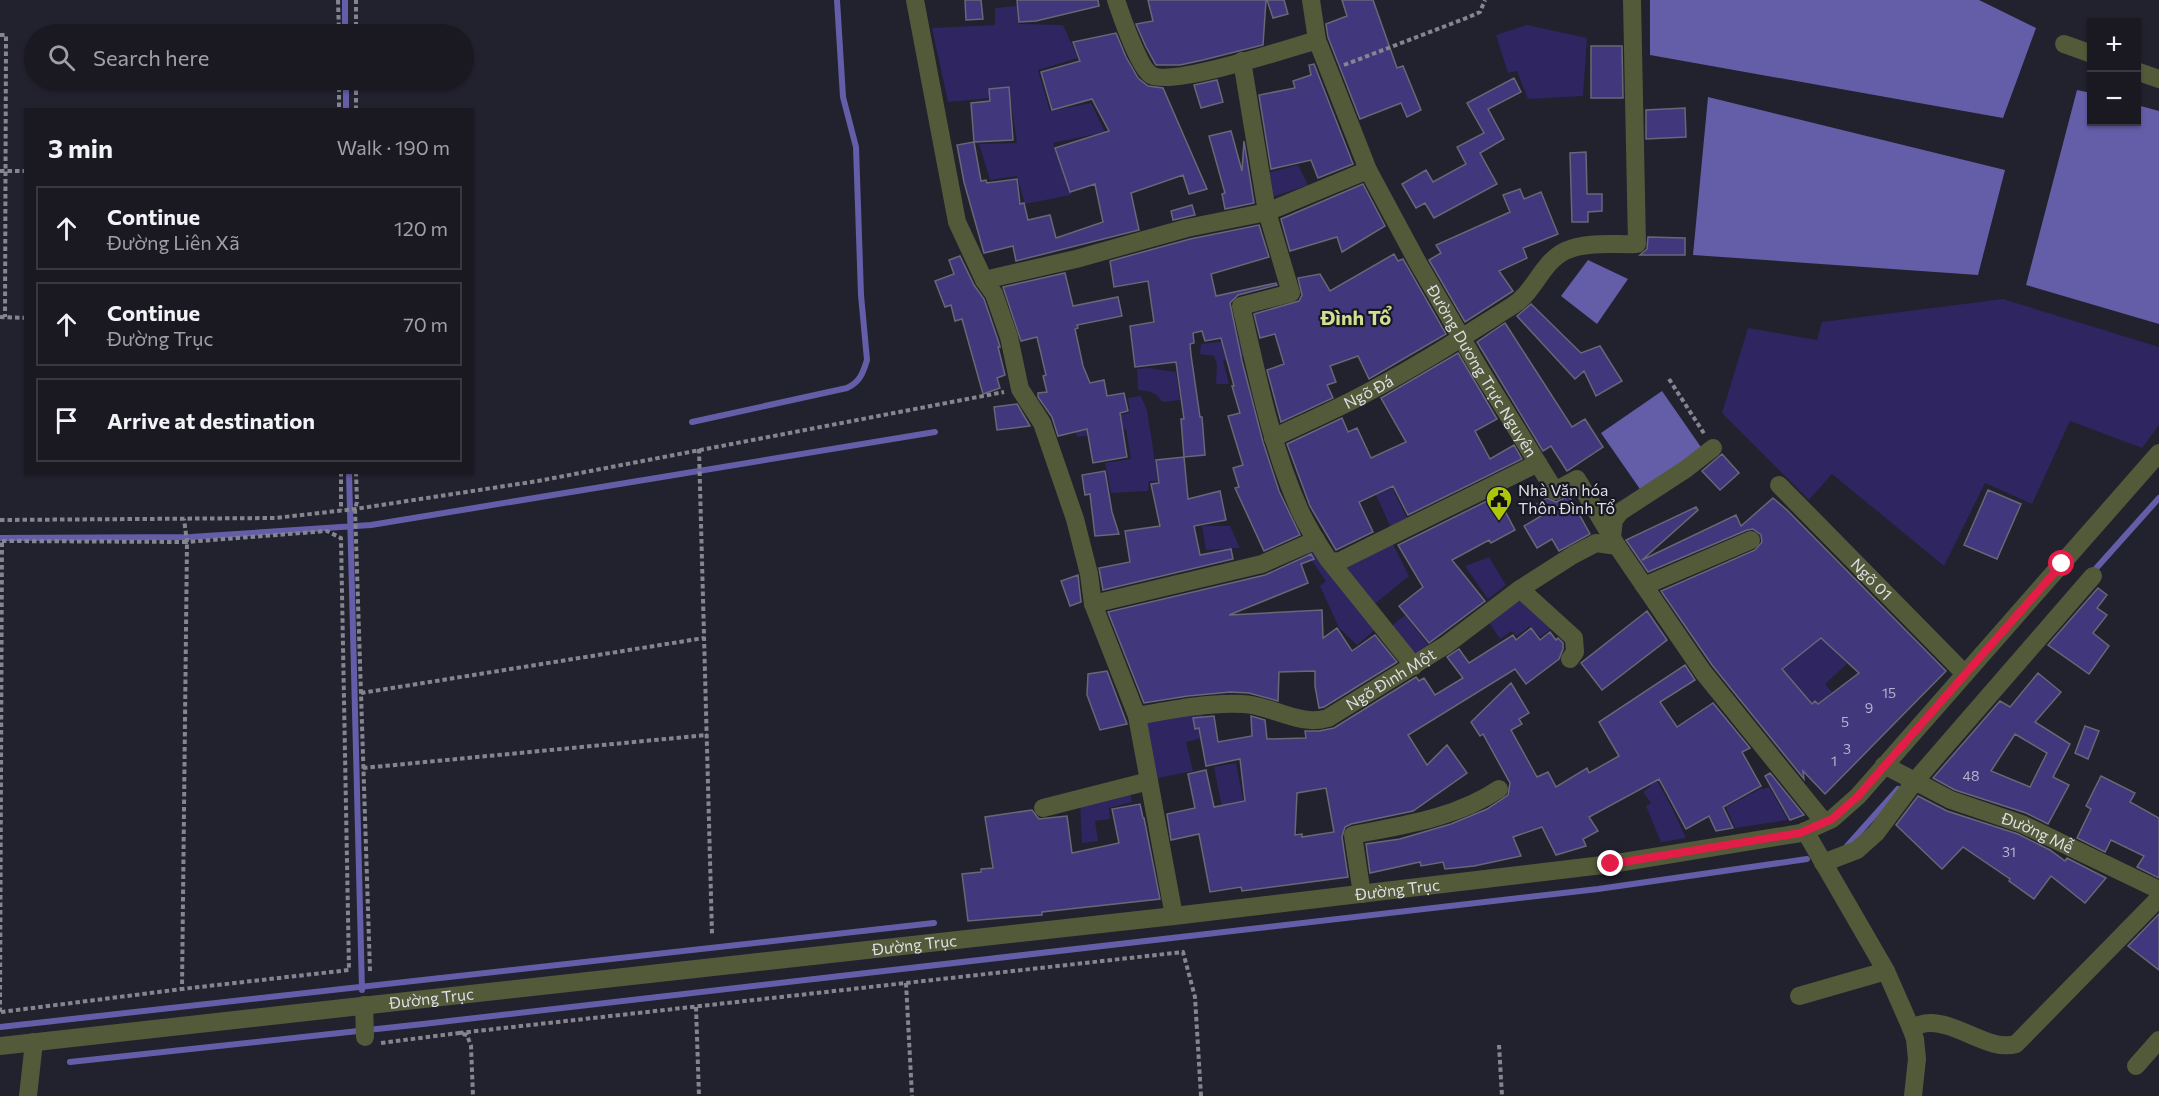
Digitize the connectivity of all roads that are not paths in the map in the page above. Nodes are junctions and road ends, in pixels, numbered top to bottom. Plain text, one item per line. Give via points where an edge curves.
1 (915, 0) edge
2 (1116, 0) edge
3 (1311, 0) edge
4 (1632, 0) edge
5 (1317, 40) junction
6 (2064, 44) dead end
7 (2087, 53) edge
8 (1242, 62) junction
9 (2139, 72) edge
10 (2159, 79) edge
11 (1368, 170) junction
12 (1267, 212) junction
13 (984, 280) junction
14 (1462, 339) junction
15 (1273, 438) junction
16 (1713, 448) road end
17 (2159, 453) edge
18 (1538, 463) junction
19 (1779, 485) dead end
20 (1316, 540) junction
21 (1751, 540) dead end
22 (1614, 541) junction
23 (1328, 559) junction
24 (2093, 576) dead end
25 (1644, 586) junction
26 (1520, 589) junction
27 (1093, 604) junction
28 (1570, 659) dead end
29 (1414, 666) junction
30 (1965, 674) junction
31 (1137, 716) junction
32 (1884, 765) junction
33 (1908, 778) junction
34 (1149, 781) junction
35 (1499, 789) dead end
36 (1043, 808) dead end
37 (1824, 822) junction
38 (1805, 831) junction
39 (1823, 863) junction
40 (2159, 890) edge
41 (1362, 894) junction
42 (2159, 898) edge
43 (1174, 916) junction
44 (1886, 972) junction
45 (1799, 996) dead end
46 (1911, 1028) junction
47 (2159, 1040) edge
48 (34, 1042) junction
49 (0, 1046) edge
50 (2136, 1066) dead end
51 (28, 1096) edge
52 (1913, 1096) edge

1 - 13 street via 957,222
2 - 8 street via 1129,36 1150,75 1186,76
3 - 5 street, Đường Dương Trực Nguyên
4 - 14 street, Ngõ Đá via 1637,244 1581,245 1563,252 1546,265 1532,288 1515,305
5 - 8 street
5 - 11 street, Đường Dương Trực Nguyên
6 - 7 street
8 - 12 street
9 - 10 street
11 - 12 street
11 - 14 street, Đường Dương Trực Nguyên
12 - 13 street via 1187,228
12 - 15 street via 1291,293 1241,306
13 - 27 street via 994,294 1009,337 1020,389 1042,423 1075,519
14 - 15 street, Ngõ Đá via 1356,399
14 - 18 street, Đường Dương Trực Nguyên
15 - 20 street via 1301,513
16 - 22 street via 1620,512 1614,520
17 - 30 street, Đường Trục
18 - 22 street, Đường Dương Trực Nguyên via 1555,491 1577,479
18 - 23 street via 1340,561
19 - 30 street, Ngõ 01
20 - 23 street
20 - 27 street via 1262,564
21 - 25 street
22 - 25 street, Đường Dương Trực Nguyên
22 - 26 street, Ngõ Đình Một via 1589,546
23 - 29 street
24 - 33 street
25 - 37 street, Đường Dương Trực Nguyên via 1703,672
26 - 28 street via 1574,638 1575,652
26 - 29 street, Ngõ Đình Một
27 - 31 street
29 - 31 street, Ngõ Đình Một via 1345,709 1318,721 1243,704
30 - 32 street, Đường Trục
31 - 34 street
32 - 33 street, Đường Mễ
32 - 37 street, Đường Trục via 1858,796
33 - 39 street via 1876,833 1857,850
33 - 40 street, Đường Mễ via 1951,800 2022,824
34 - 36 street
34 - 43 street
35 - 41 street via 1460,810 1353,835
37 - 38 street, Đường Trục
38 - 39 street
38 - 41 street, Đường Trục via 1611,864
39 - 44 street
41 - 43 street, Đường Trục
42 - 46 street via 2016,1044 1999,1046 1939,1024
43 - 48 street, Đường Trục via 364,1021
44 - 45 street
44 - 46 street
46 - 52 street via 1917,1059
47 - 50 street
48 - 49 street, Đường Trục
48 - 51 street

